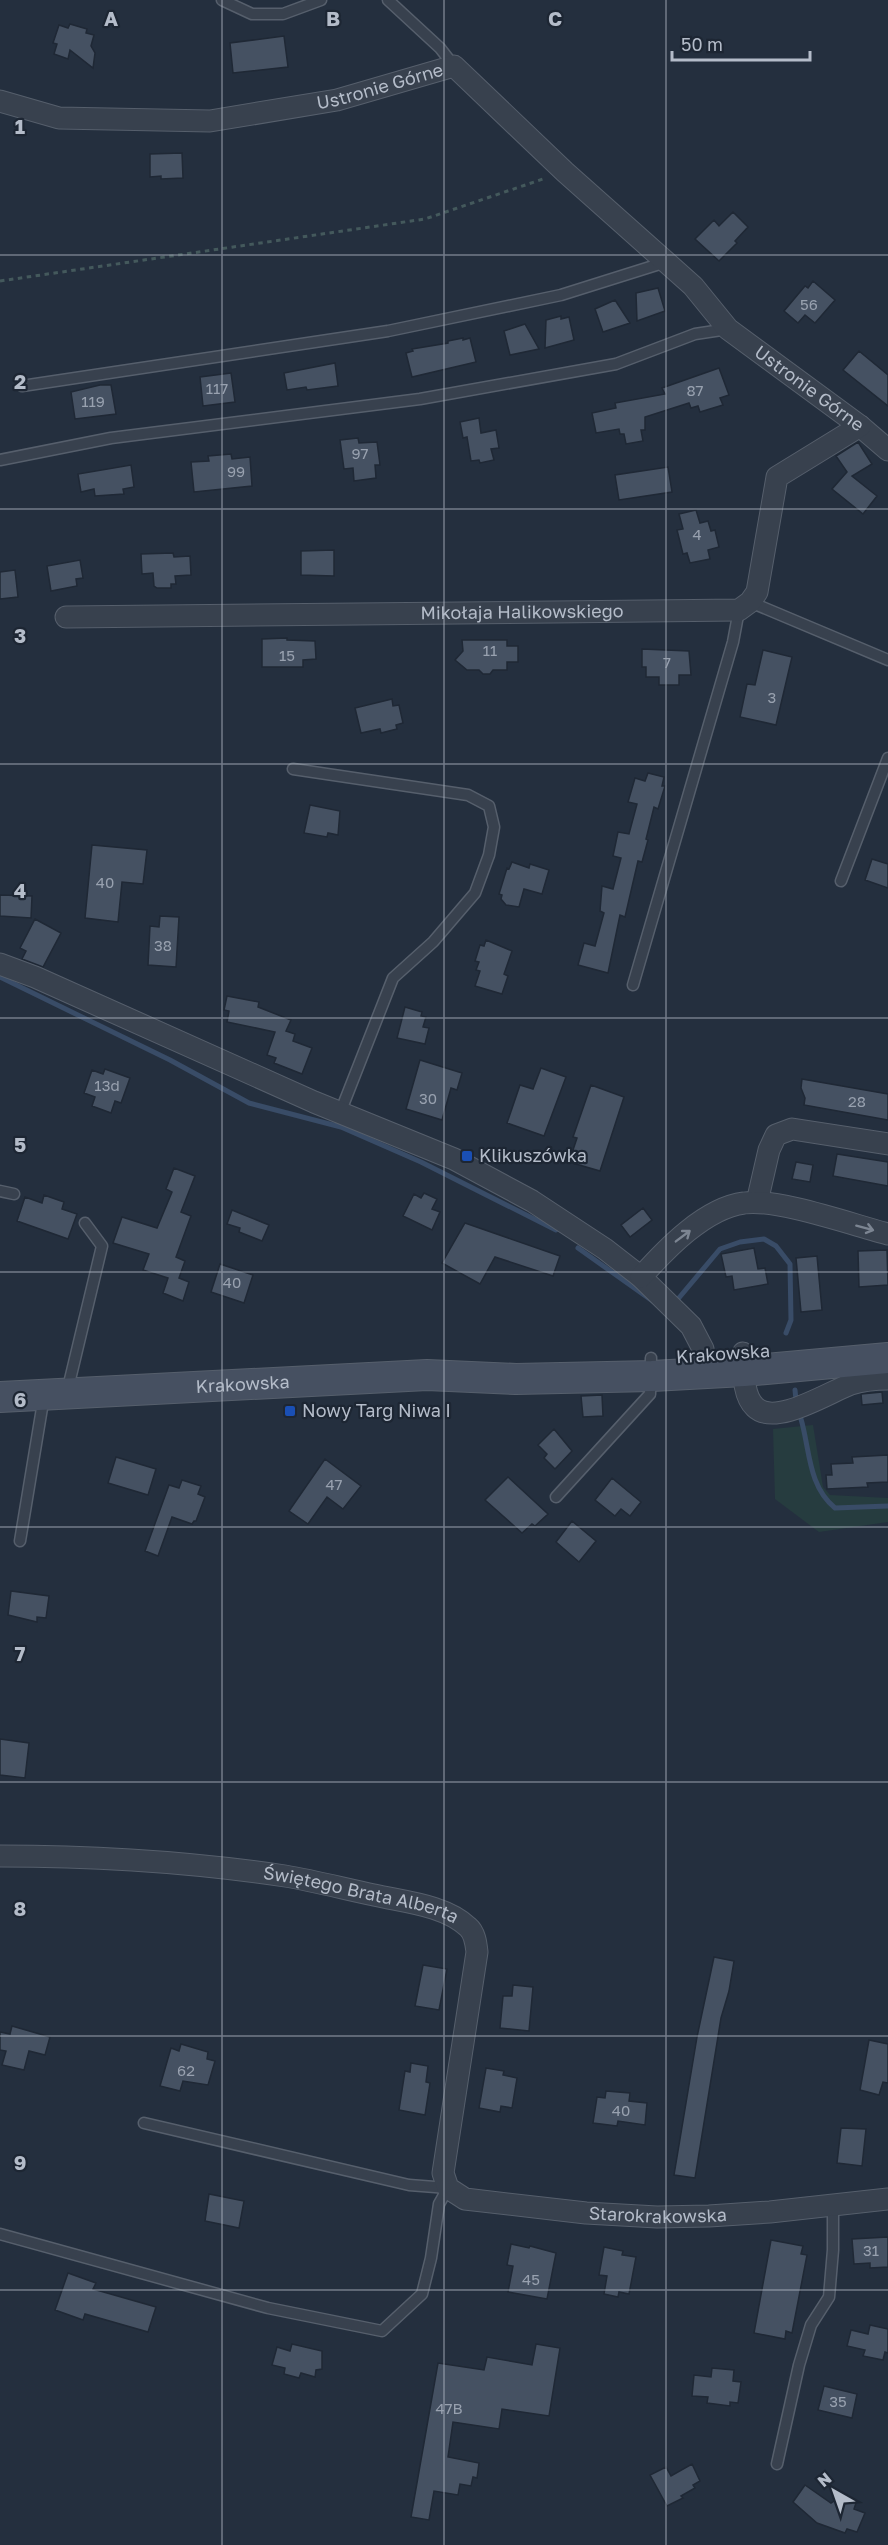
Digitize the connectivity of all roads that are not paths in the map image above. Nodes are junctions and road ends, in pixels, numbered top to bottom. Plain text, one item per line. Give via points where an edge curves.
1 (222, 0) edge
2 (321, 0) edge
3 (388, 0) edge
4 (454, 66) junction
5 (0, 101) edge
6 (666, 262) junction
7 (728, 329) junction
8 (22, 386) dead end
9 (860, 426) junction
10 (888, 450) edge
11 (0, 460) edge
12 (745, 606) junction
13 (66, 617) dead end
14 (888, 660) edge
15 (888, 758) edge
16 (293, 769) dead end
17 (841, 881) dead end
18 (0, 964) edge
19 (633, 985) dead end
20 (340, 1113) junction
21 (888, 1144) edge
22 (0, 1191) edge
23 (14, 1194) dead end
24 (757, 1202) junction
25 (85, 1222) dead end
26 (888, 1234) edge
27 (641, 1277) junction
28 (888, 1343) edge
29 (888, 1358) edge
30 (744, 1362) junction
31 (705, 1364) junction
32 (652, 1367) junction
33 (888, 1379) edge
34 (56, 1394) junction
35 (0, 1397) edge
36 (556, 1497) dead end
37 (20, 1541) dead end
38 (0, 1856) edge
39 (144, 2123) dead end
40 (445, 2181) junction
41 (888, 2199) edge
42 (833, 2206) junction
43 (0, 2234) edge
44 (777, 2464) dead end

1 - 2 lane via 252,14 283,14
3 - 4 lane
4 - 5 street, Ustronie Górne via 337,100 210,121 59,118
4 - 6 street, Ustronie Górne
6 - 7 street, Ustronie Górne via 693,286
6 - 8 lane via 561,295 388,331
7 - 9 street, Ustronie Górne
7 - 11 lane via 695,334 616,364 420,399 111,438
9 - 10 street, Ustronie Górne
9 - 12 street via 777,477 757,592
12 - 13 street, Mikołaja Halikowskiego
12 - 14 lane
12 - 19 lane
15 - 17 lane
16 - 20 lane via 468,795 489,806 494,827 475,893 433,942 393,978
18 - 20 street
20 - 27 street via 454,1158 532,1202
21 - 24 street via 792,1129 776,1135
22 - 23 lane
24 -> 26 street
27 -> 24 street via 669,1246 706,1220 725,1208
25 - 34 lane via 102,1246
27 - 31 street via 691,1326
28 - 30 main road, Krakowska
29 - 30 main road, Krakowska
30 - 31 main road, Krakowska
30 - 33 street via 749,1398 755,1407 772,1413 800,1407 867,1380
31 - 32 main road, Krakowska
32 - 34 main road, Krakowska via 516,1379 427,1375
32 - 36 lane via 650,1394
34 - 35 main road, Krakowska
34 - 37 lane
38 - 40 street, Świętego Brata Alberta via 58,1856 211,1867 288,1877 412,1903 448,1914 468,1927 477,1952
39 - 40 lane via 410,2185
40 - 42 street, Starokrakowska via 474,2202 657,2217
40 - 43 lane via 422,2294 382,2331 268,2308
41 - 42 street, Starokrakowska
42 - 44 lane via 829,2297 811,2325

